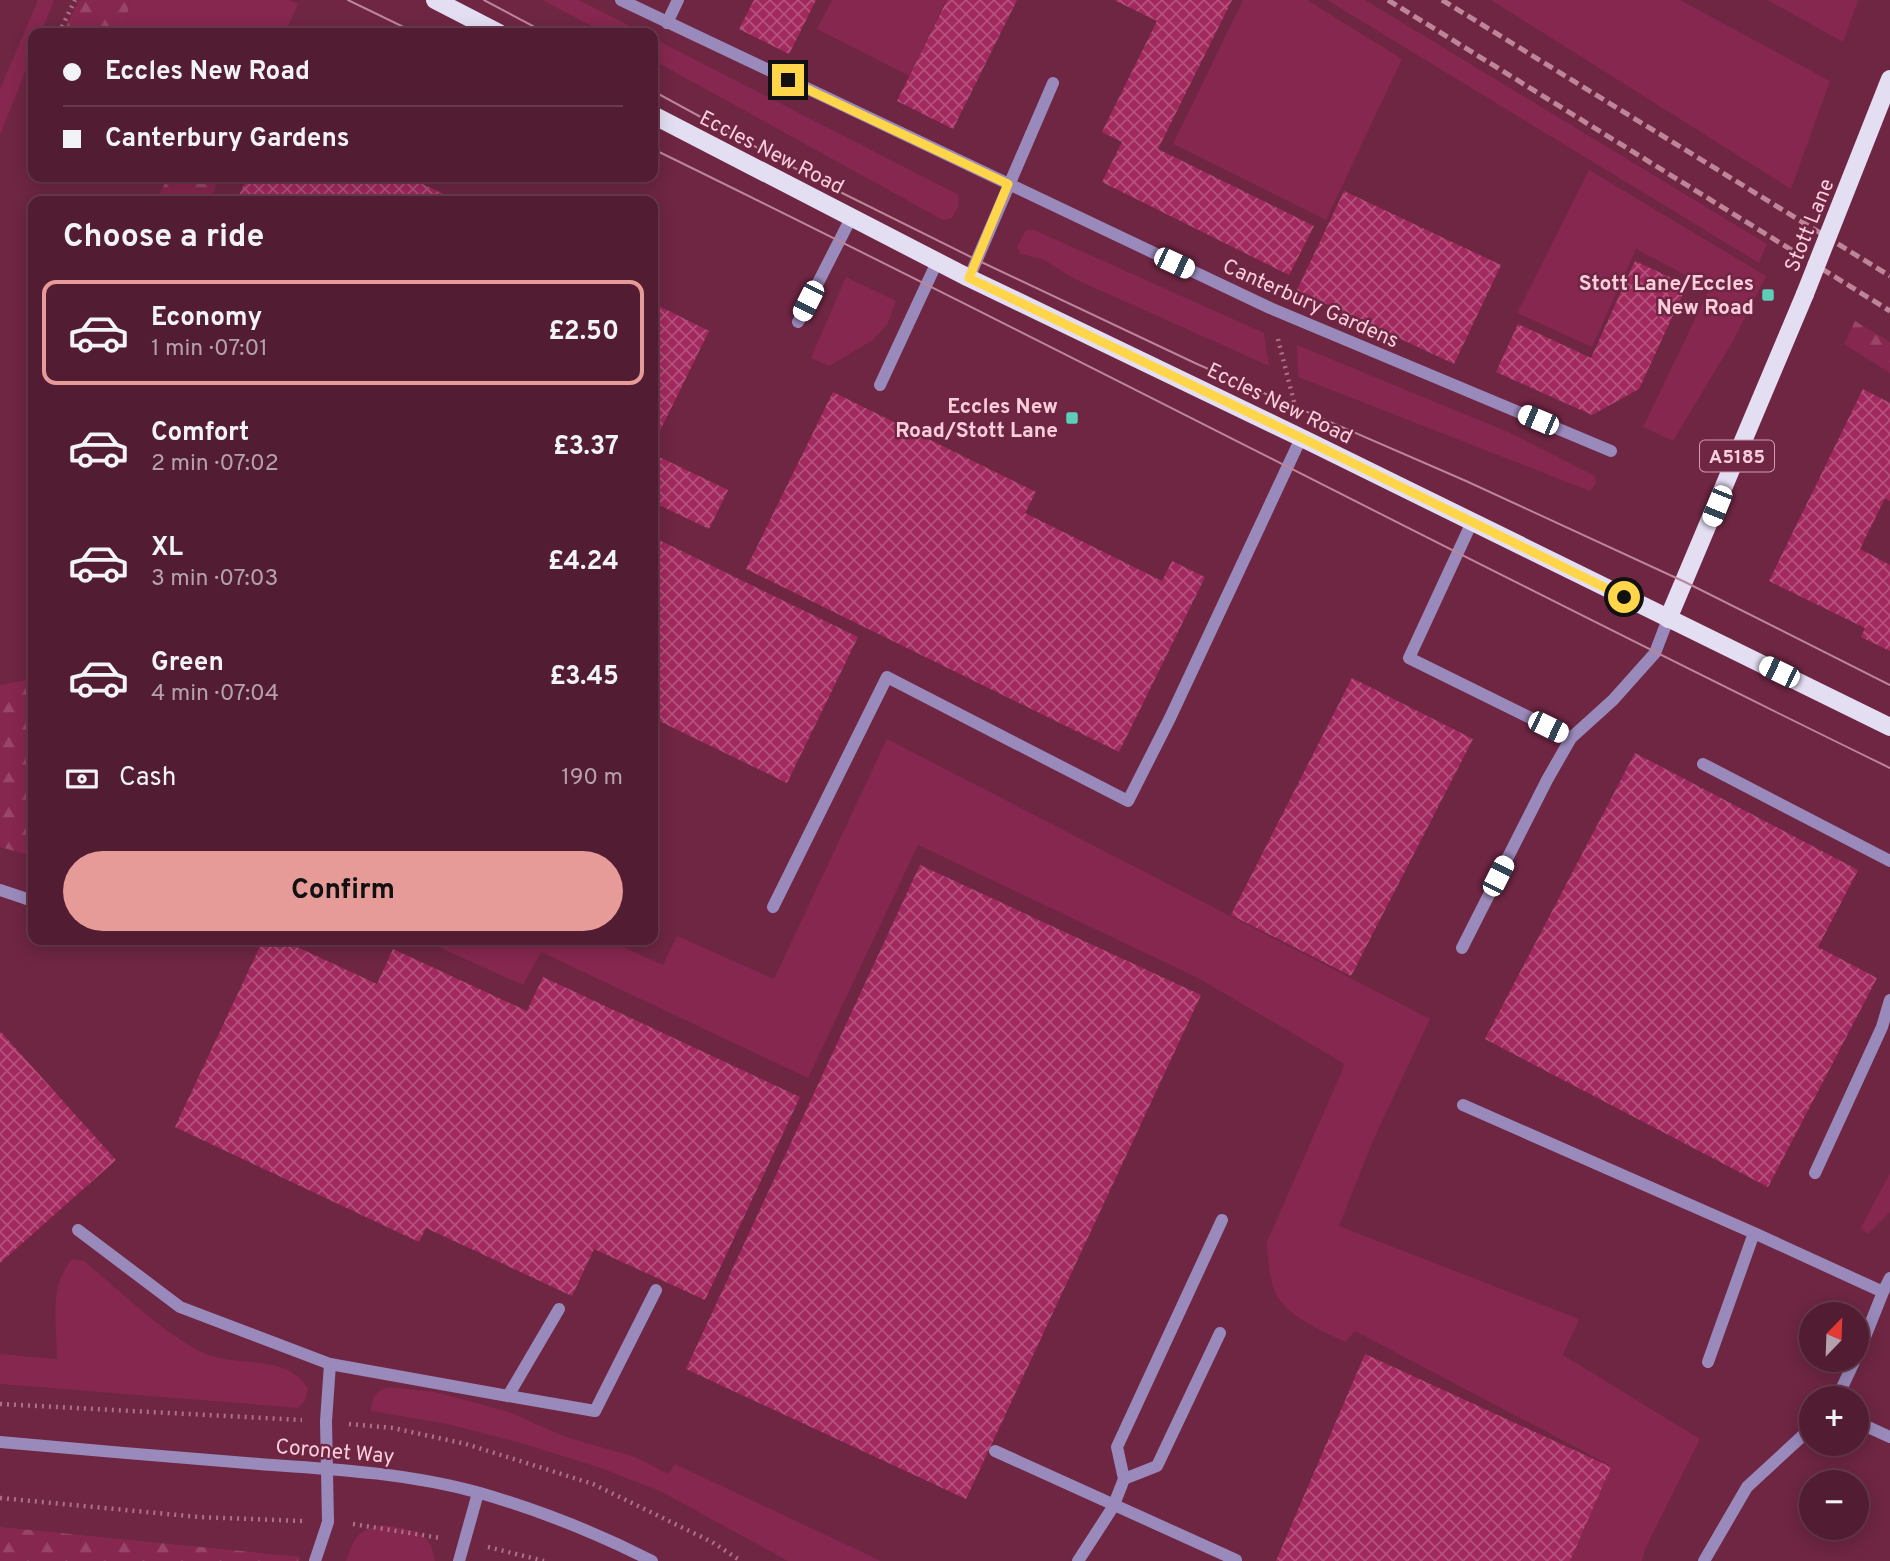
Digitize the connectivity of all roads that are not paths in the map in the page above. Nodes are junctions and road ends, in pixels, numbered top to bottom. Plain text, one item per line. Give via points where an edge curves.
1 (435, 0) edge
2 (621, 0) edge
3 (678, 0) edge
4 (667, 23) junction
5 (489, 28) edge
6 (1890, 79) edge
7 (1053, 83) dead end
8 (658, 118) edge
9 (1008, 184) junction
10 (851, 218) junction
11 (937, 262) junction
12 (969, 278) junction
13 (798, 322) dead end
14 (880, 386) dead end
15 (1306, 440) junction
16 (1611, 451) dead end
17 (1472, 522) junction
18 (1668, 619) junction
19 (1890, 727) edge
20 (1571, 738) junction
21 (1703, 764) dead end
22 (1890, 861) edge
23 (0, 890) edge
24 (28, 899) edge
25 (773, 906) dead end
26 (1462, 948) dead end
27 (1890, 1000) edge
28 (1463, 1105) dead end
29 (1815, 1173) dead end
30 (1222, 1220) dead end
31 (78, 1230) dead end
32 (1754, 1233) junction
33 (1888, 1284) edge
34 (656, 1290) dead end
35 (559, 1309) dead end
36 (1869, 1328) edge
37 (1220, 1334) dead end
38 (1709, 1362) dead end
39 (330, 1364) junction
40 (508, 1396) junction
41 (1869, 1427) edge
42 (1890, 1437) edge
43 (1799, 1439) edge
44 (0, 1442) edge
45 (995, 1451) dead end
46 (328, 1469) junction
47 (1124, 1479) junction
48 (478, 1493) junction
49 (1113, 1507) junction
50 (1236, 1560) edge
51 (315, 1561) edge
52 (459, 1561) edge
53 (652, 1561) edge
54 (1078, 1561) edge
55 (1704, 1561) edge

1 - 5 main road
2 - 4 street, Canterbury Gardens
3 - 4 street
4 - 9 street, Canterbury Gardens
6 - 18 main road, Stott Lane / A5185, bridge
7 - 9 street
8 - 10 main road, Eccles New Road
9 - 12 street
9 - 16 street, Canterbury Gardens via 1270,308
10 - 11 main road, Eccles New Road
10 - 13 street
11 - 12 main road, Eccles New Road
11 - 14 street
12 - 15 main road, Eccles New Road
15 - 17 main road, Eccles New Road
15 - 25 street via 1128,801 887,677
17 - 18 main road, Eccles New Road
17 - 20 street via 1409,658
18 - 19 main road, Eccles New Road
18 - 20 street via 1655,653
20 - 26 street
21 - 22 street
23 - 24 street
27 - 29 street
28 - 32 street
30 - 47 street via 1117,1447
31 - 39 street via 180,1307
32 - 33 street
32 - 38 street
33 - 36 street
34 - 40 street via 596,1411
35 - 40 street
37 - 47 street via 1157,1466
39 - 40 street
39 - 46 street
41 - 42 street
43 - 55 street via 1747,1487
44 - 46 street, Coronet Way
45 - 49 street
46 - 48 street, Coronet Way via 404,1477
46 - 51 street via 328,1522
47 - 49 street
48 - 52 street
48 - 53 street, Coronet Way via 599,1534
49 - 50 street
49 - 54 street

